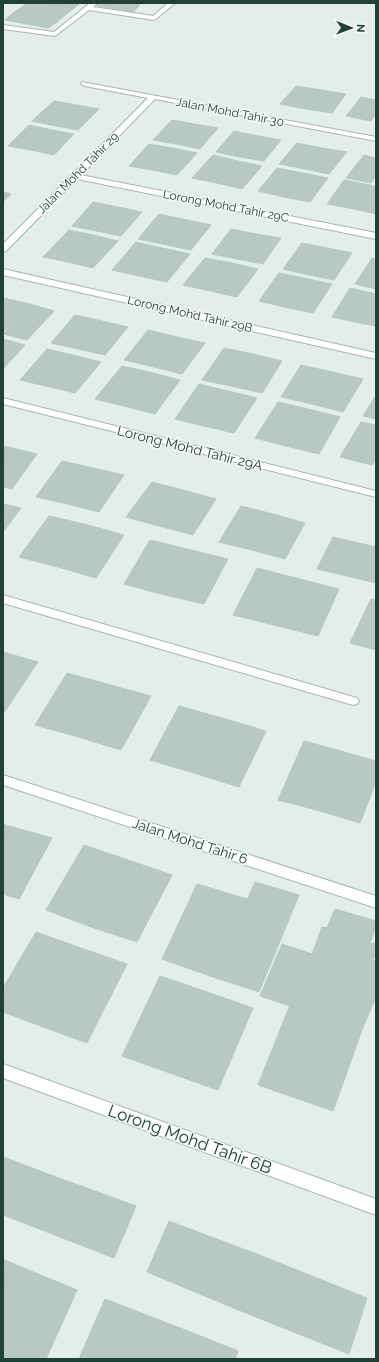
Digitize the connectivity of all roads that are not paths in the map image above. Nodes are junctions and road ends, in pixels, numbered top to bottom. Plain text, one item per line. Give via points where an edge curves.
1 (172, 3) edge
2 (91, 5) edge
3 (3, 27) edge
4 (85, 84) dead end
5 (153, 97) junction
6 (376, 139) edge
7 (75, 176) junction
8 (376, 236) edge
9 (3, 249) edge
10 (3, 272) edge
11 (376, 356) edge
12 (3, 401) edge
13 (376, 494) edge
14 (3, 599) edge
15 (353, 701) dead end
16 (3, 780) edge
17 (376, 902) edge
18 (3, 1071) edge
19 (376, 1207) edge

1 - 2 street via 154,18
2 - 3 street via 55,34
4 - 5 street, Jalan Mohd Tahir 30
5 - 6 street, Jalan Mohd Tahir 30
5 - 7 street, Jalan Mohd Tahir 29
7 - 8 street, Lorong Mohd Tahir 29C
7 - 9 street, Jalan Mohd Tahir 29
10 - 11 street, Lorong Mohd Tahir 29B
12 - 13 street, Lorong Mohd Tahir 29A
14 - 15 street
16 - 17 street, Jalan Mohd Tahir 6
18 - 19 street, Lorong Mohd Tahir 6B

